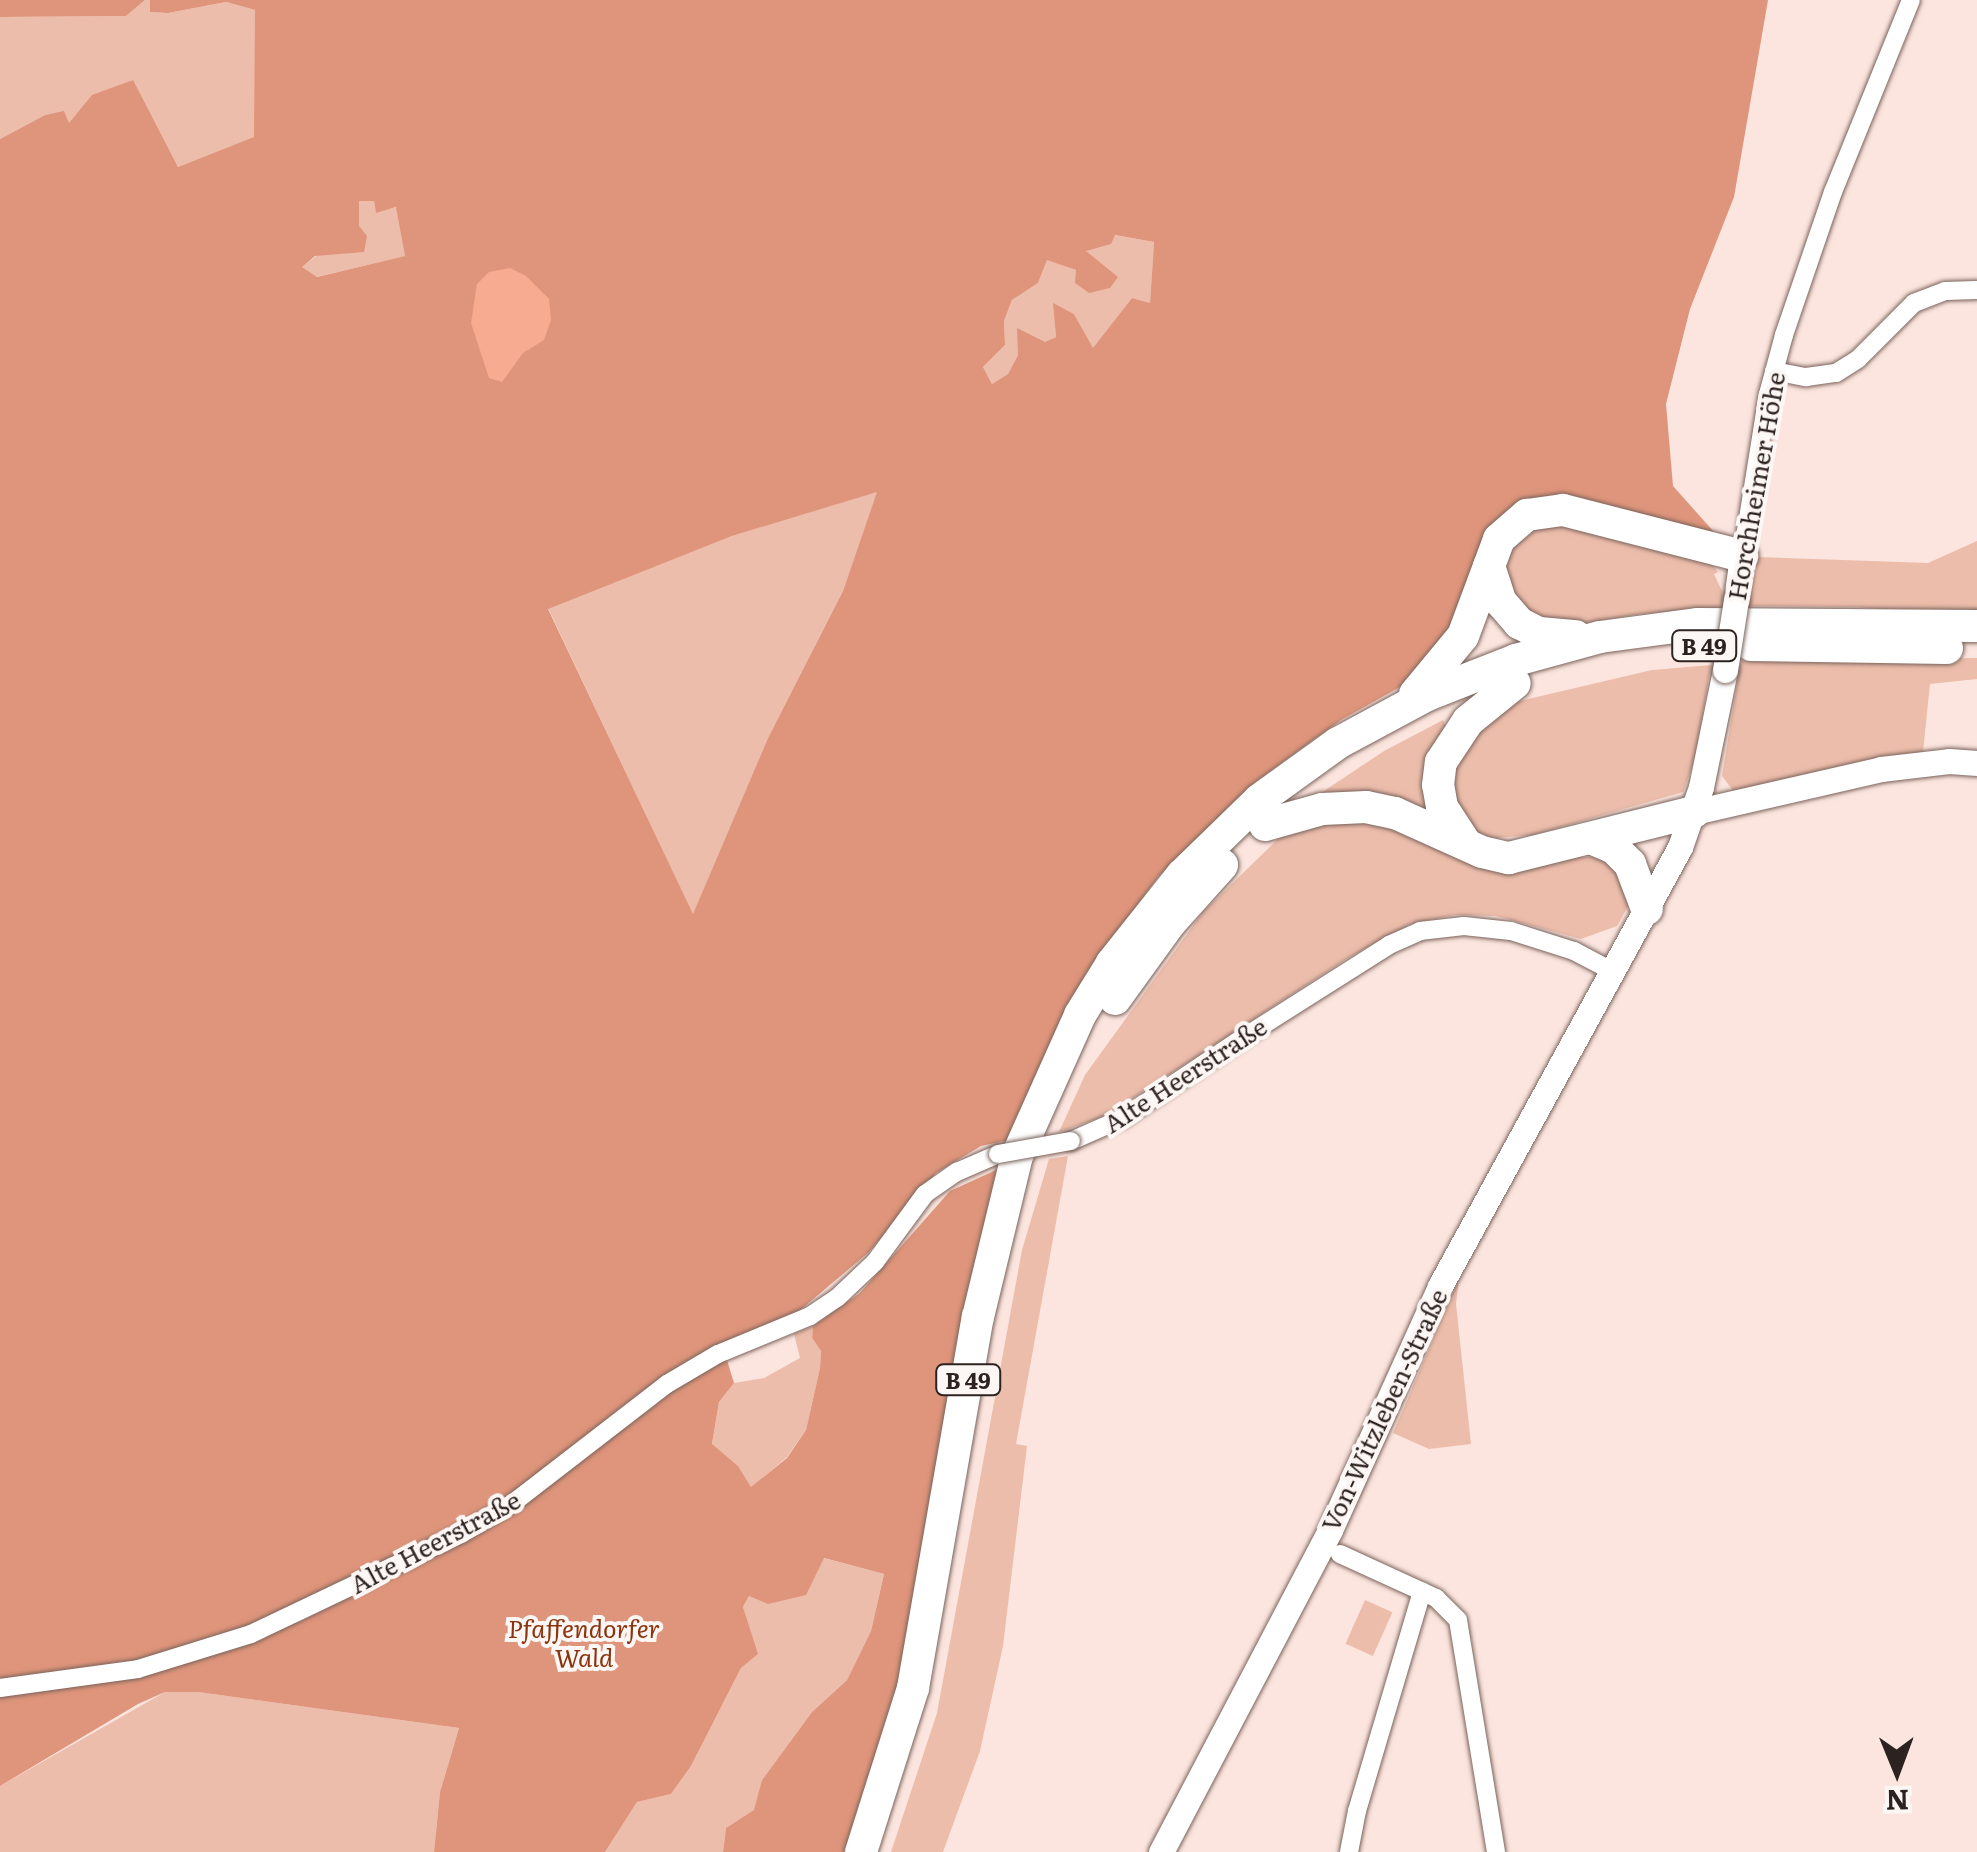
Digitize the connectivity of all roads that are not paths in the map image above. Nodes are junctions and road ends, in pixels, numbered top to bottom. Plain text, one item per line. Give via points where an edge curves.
1 (1911, 0) edge
2 (1977, 290) edge
3 (1774, 371) junction
4 (1742, 556) junction
5 (1490, 566) junction
6 (1977, 626) edge
7 (1600, 637) junction
8 (1977, 648) edge
9 (1515, 683) junction
10 (1405, 704) junction
11 (1977, 763) edge
12 (1694, 812) junction
13 (1265, 824) junction
14 (1593, 839) junction
15 (1466, 844) junction
16 (1647, 909) junction
17 (1610, 970) junction
18 (1340, 1554) dead end
19 (1422, 1590) junction
20 (0, 1688) edge
21 (861, 1852) edge
22 (884, 1852) edge
23 (1161, 1852) edge
24 (1349, 1852) edge
25 (1496, 1852) edge

1 - 3 street, Horchheimer Höhe via 1867,100
2 - 3 street via 1938,292 1914,303 1836,372 1806,377
3 - 4 street, Horchheimer Höhe
4 - 5 highway via 1553,509 1511,525
4 - 12 street, Horchheimer Höhe, bridge
5 - 7 highway via 1500,602 1518,624 1547,634
5 - 10 highway via 1464,636
6 - 7 highway, B 49 via 1718,623
7 - 10 highway, B 49 via 1492,668
8 - 9 highway, B 49 via 1688,647 1603,659
9 - 13 highway, B 49 via 1366,752
9 - 15 highway via 1459,730 1441,762 1442,807
10 - 21 highway, B 49 via 1288,777 1197,858 1112,963 1054,1067 1017,1156 994,1245 914,1688
11 - 12 street via 1881,769
12 - 14 highway
12 - 16 street
13 - 15 highway via 1322,809 1366,807
13 - 22 highway, B 49 via 1197,892 1132,974 1088,1046 1049,1130 999,1319 934,1691
14 - 15 highway via 1520,857
14 - 16 highway via 1630,864
16 - 17 street
17 - 20 street, Alte Heerstraße, bridge via 1510,931 1420,931 1124,1118 1071,1141 998,1154 934,1187 862,1277 823,1308 667,1384 526,1494 461,1534 251,1634 138,1669
17 - 23 street, Von-Witzleben-Straße via 1440,1286 1330,1530
18 - 19 street
19 - 24 street
19 - 25 street via 1446,1605 1462,1630

